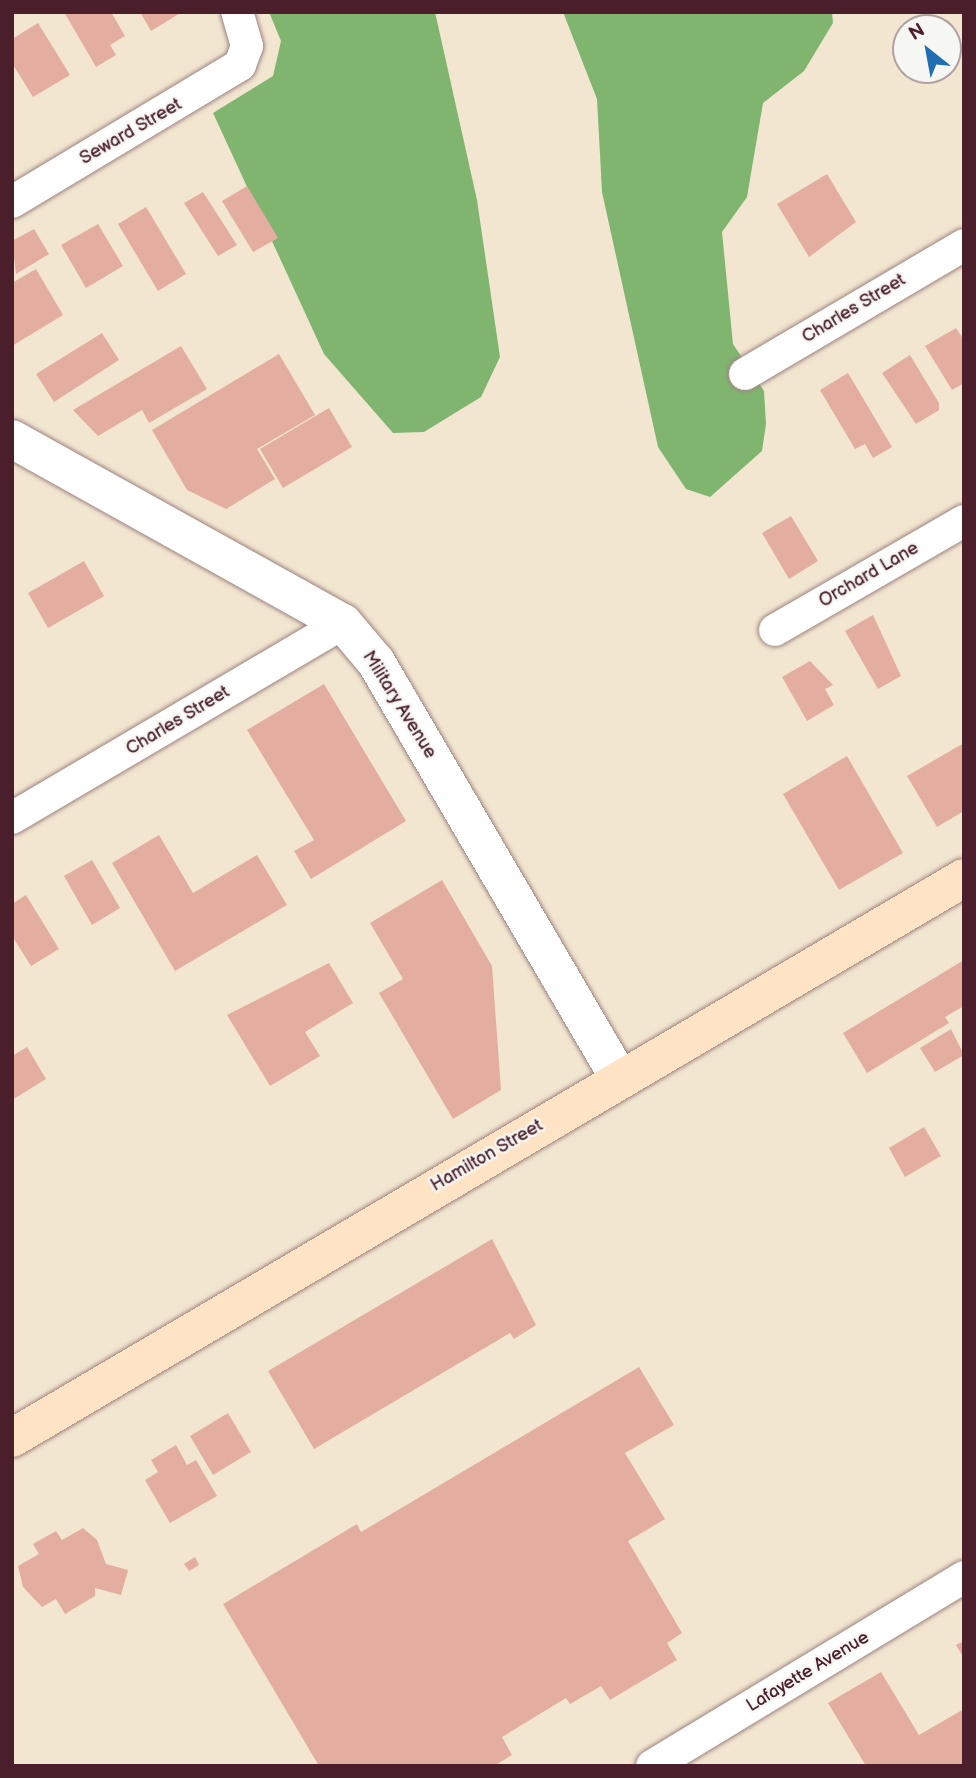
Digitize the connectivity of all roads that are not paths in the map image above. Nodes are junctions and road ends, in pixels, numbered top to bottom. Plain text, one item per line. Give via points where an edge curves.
1 (237, 12) edge
2 (12, 202) edge
3 (964, 245) edge
4 (745, 374) dead end
5 (12, 439) edge
6 (964, 521) edge
7 (343, 623) junction
8 (775, 630) dead end
9 (12, 818) edge
10 (964, 877) edge
11 (620, 1079) junction
12 (12, 1438) edge
13 (964, 1577) edge
14 (652, 1766) edge

1 - 2 street, Seward Street via 244,55 229,74
3 - 4 street, Charles Street
5 - 7 street, Military Avenue
6 - 8 street, Orchard Lane
7 - 9 street, Charles Street
7 - 11 street, Military Avenue via 376,662
10 - 11 main road, Hamilton Street
11 - 12 main road, Hamilton Street
13 - 14 street, Lafayette Avenue

